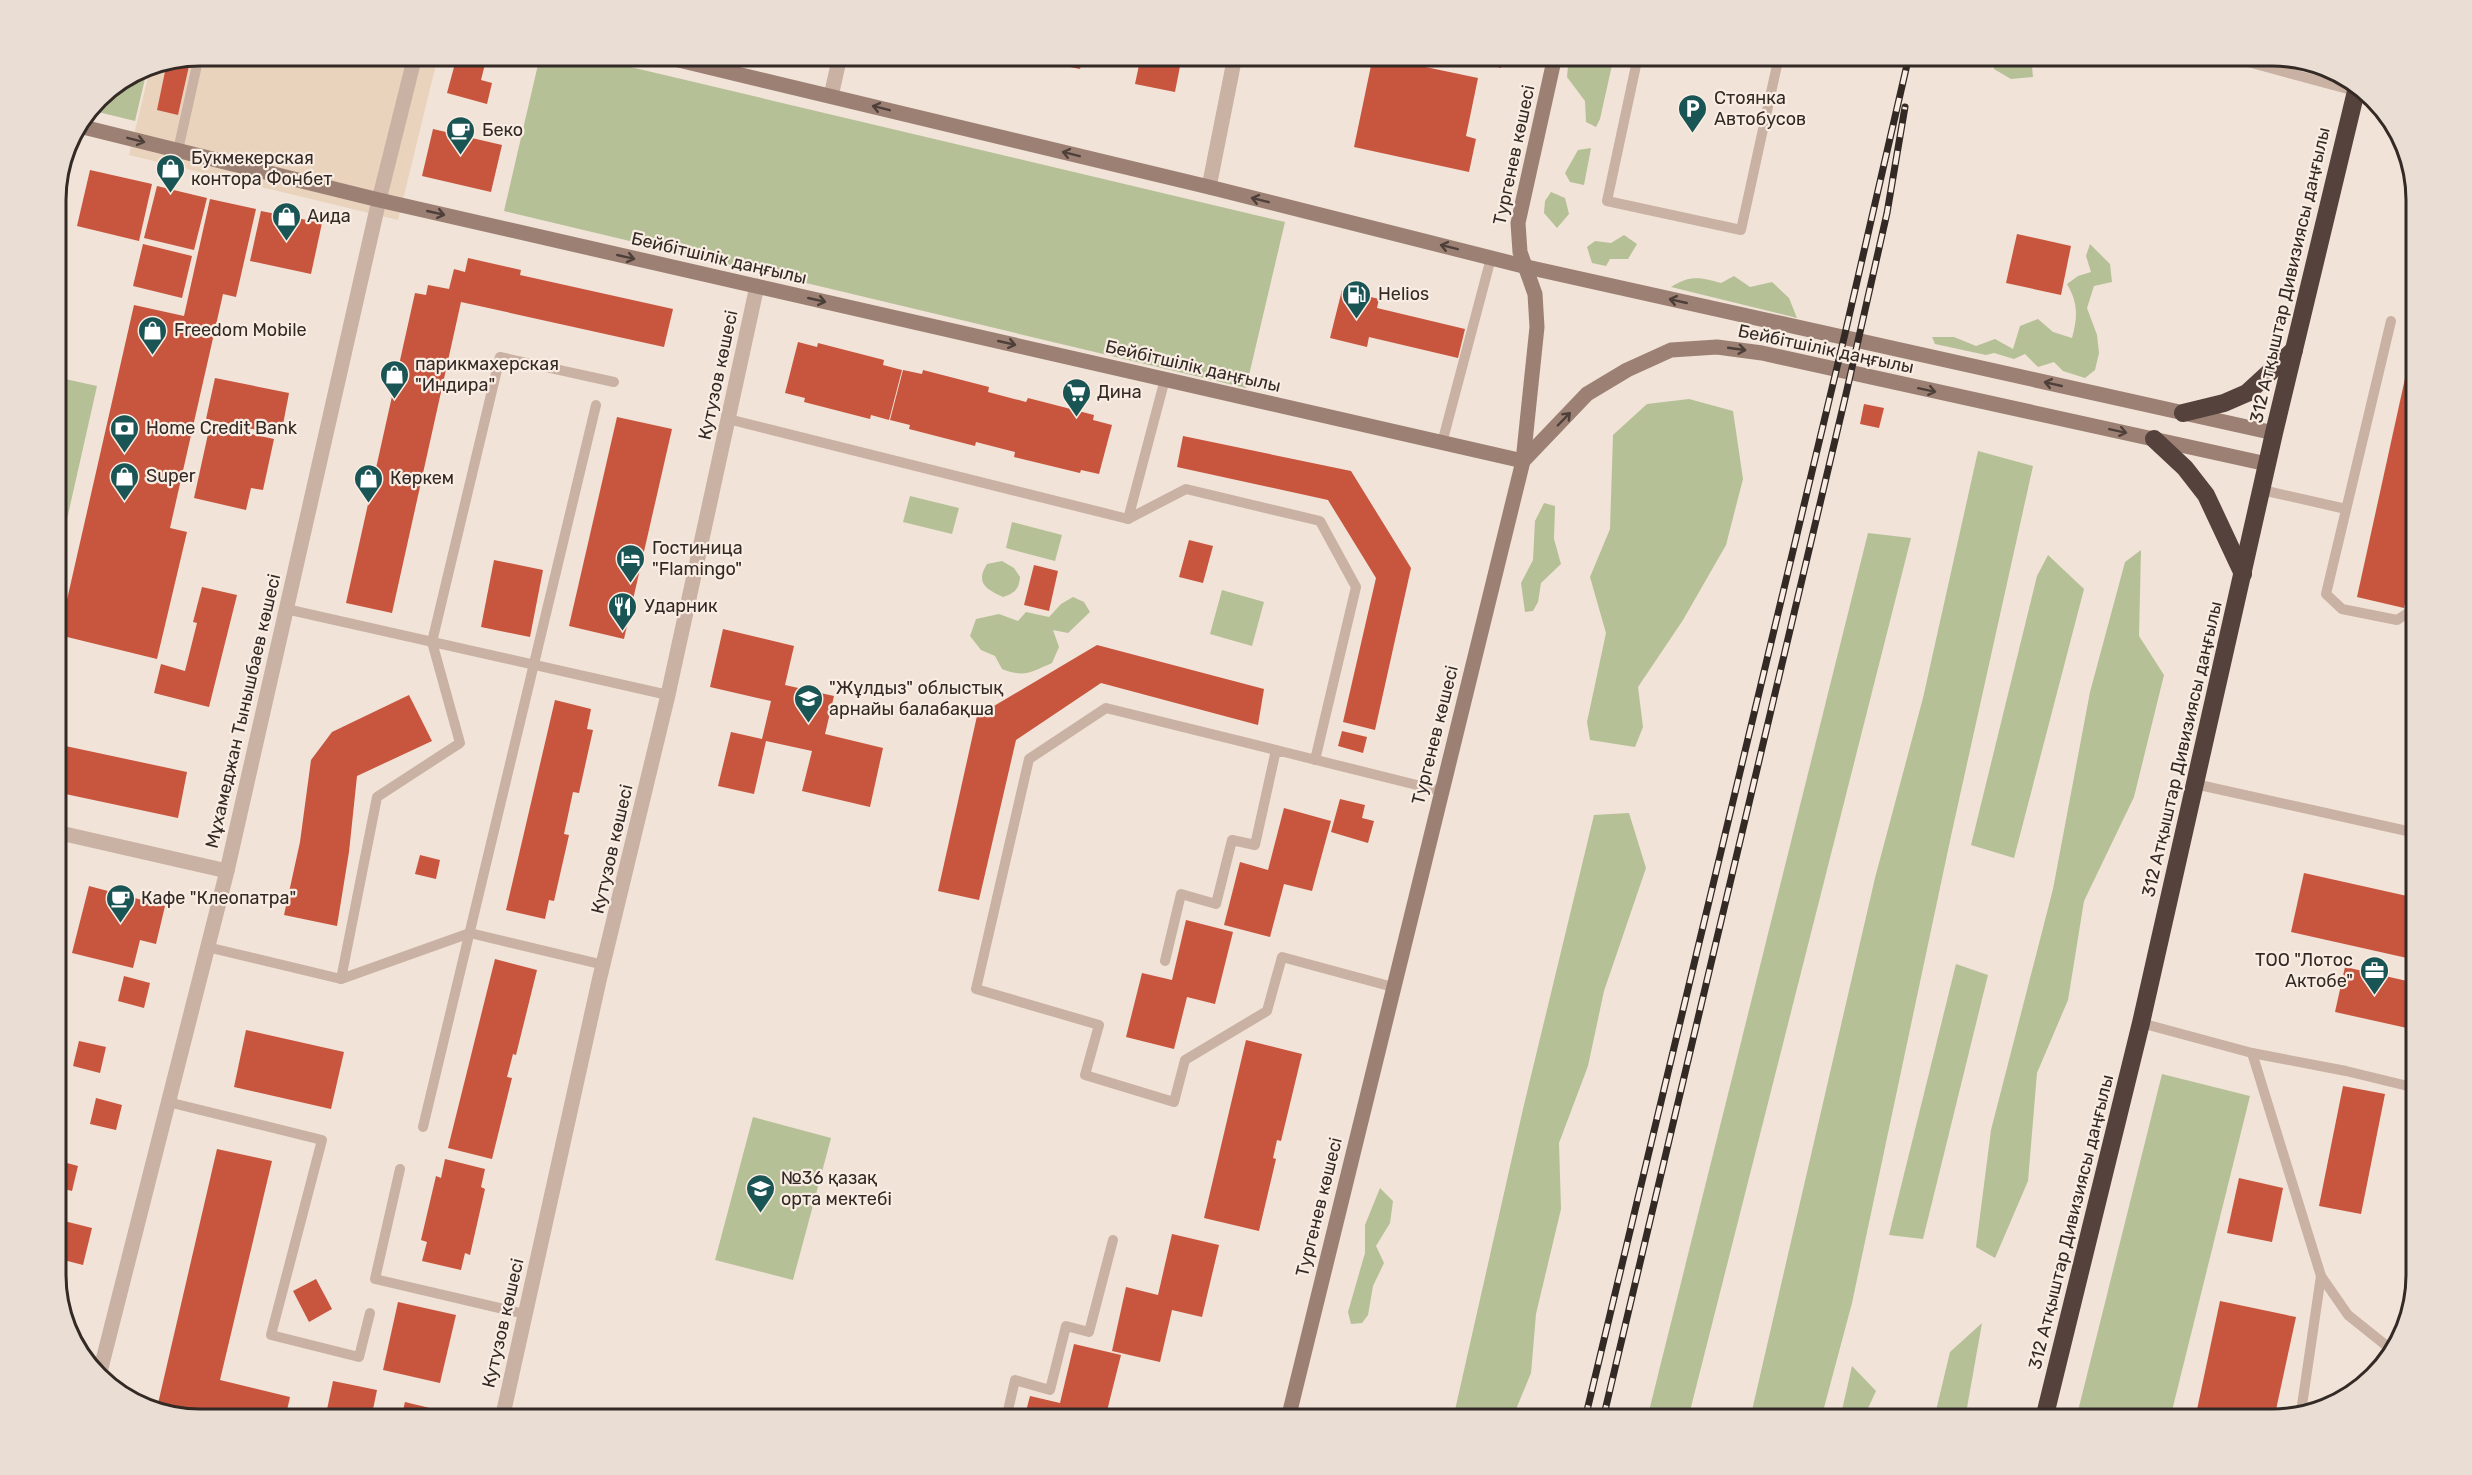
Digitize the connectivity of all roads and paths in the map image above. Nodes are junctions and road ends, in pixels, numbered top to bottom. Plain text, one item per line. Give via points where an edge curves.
1 (197, 66) edge
2 (412, 66) edge
3 (704, 66) edge
4 (838, 66) edge
5 (1233, 66) edge
6 (1553, 66) edge
7 (1636, 66) edge
8 (1777, 66) edge
9 (2265, 66) edge
10 (2341, 86) edge
11 (831, 96) junction
12 (2356, 96) edge
13 (88, 128) edge
14 (177, 150) junction
15 (1209, 187) junction
16 (379, 200) junction
17 (1491, 258) junction
18 (1527, 267) junction
19 (757, 286) junction
20 (2391, 321) dead end
21 (2294, 350) junction
22 (1165, 379) junction
23 (614, 382) dead end
24 (596, 405) dead end
25 (2182, 413) junction
26 (728, 419) junction
27 (2274, 433) junction
28 (2154, 439) junction
29 (1442, 443) junction
30 (1523, 461) junction
31 (2267, 464) junction
32 (2262, 490) junction
33 (2346, 509) junction
34 (1128, 519) junction
35 (2243, 574) junction
36 (286, 609) junction
37 (2406, 614) edge
38 (432, 642) junction
39 (534, 665) junction
40 (668, 695) junction
41 (1276, 750) junction
42 (1315, 760) junction
43 (2195, 784) junction
44 (1441, 791) junction
45 (2406, 831) edge
46 (66, 834) edge
47 (227, 871) junction
48 (470, 933) junction
49 (207, 947) junction
50 (1165, 961) dead end
51 (604, 965) junction
52 (341, 979) junction
53 (1393, 987) junction
54 (2141, 1023) junction
55 (2252, 1053) junction
56 (2406, 1086) edge
57 (168, 1102) junction
58 (423, 1127) dead end
59 (400, 1168) dead end
60 (1113, 1240) dead end
61 (2321, 1276) junction
62 (370, 1312) dead end
63 (525, 1314) junction
64 (2386, 1345) edge
65 (102, 1366) edge
66 (2302, 1405) edge
67 (504, 1409) edge
68 (1008, 1409) edge
69 (1290, 1409) edge
70 (2046, 1409) edge

1 - 14 lane
2 - 16 street, Мұхамеджан Тынышбаев көшесі
3 - 11 main road, Бейбітшілік даңғылы
4 - 11 street
5 - 15 street
6 - 18 main road, Тургенев көшесі via 1518,223 1520,252
7 - 8 lane via 1607,201 1741,230
9 - 10 lane
15 -> 11 main road, Бейбітшілік даңғылы
12 - 21 highway, 312 Атқыштар Дивизиясы даңғылы
13 -> 14 main road, Бейбітшілік даңғылы
14 - 16 main road, Бейбітшілік даңғылы
17 -> 15 main road, Бейбітшілік даңғылы
16 -> 19 main road, Бейбітшілік даңғылы
16 - 36 street, Мұхамеджан Тынышбаев көшесі
17 - 18 main road, Бейбітшілік даңғылы
17 - 29 lane
25 -> 18 main road, Бейбітшілік даңғылы
18 - 30 main road, Тургенев көшесі via 1535,294 1537,327
19 -> 22 main road, Бейбітшілік даңғылы
19 - 26 street, Кутузов көшесі
20 - 33 lane
21 - 25 highway via 2247,393
21 - 27 highway, 312 Атқыштар Дивизиясы даңғылы
22 - 29 main road, Бейбітшілік даңғылы
22 - 34 lane
23 - 38 lane via 500,357
24 - 39 lane
25 - 27 main road, Бейбітшілік даңғылы
26 - 34 lane
26 - 40 street, Кутузов көшесі
27 - 31 highway, 312 Атқыштар Дивизиясы даңғылы
30 -> 28 main road, Бейбітшілік даңғылы via 1587,394 1627,370 1671,350 1717,347 1762,353
28 - 31 main road, Бейбітшілік даңғылы
28 - 35 highway via 2206,495
29 - 30 main road, Бейбітшілік даңғылы
30 - 44 main road, Тургенев көшесі
31 - 32 highway, 312 Атқыштар Дивизиясы даңғылы
32 - 33 lane
32 - 35 highway, 312 Атқыштар Дивизиясы даңғылы
33 - 37 lane via 2326,594 2342,609 2397,620
34 - 42 lane via 1185,489 1320,521 1356,587
35 - 43 highway, 312 Атқыштар Дивизиясы даңғылы
36 - 38 lane
36 - 47 street, Мұхамеджан Тынышбаев көшесі
38 - 39 lane
38 - 52 lane via 460,743 377,797
39 - 40 lane
39 - 48 lane
40 - 51 street, Кутузов көшесі
41 - 42 lane
41 - 50 lane via 1255,846 1232,840 1216,904 1181,894
41 - 53 lane via 1106,708 1029,759 976,989 1099,1025 1085,1075 1174,1102 1185,1060 1267,1011 1281,957
42 - 44 lane
43 - 45 lane
43 - 54 highway, 312 Атқыштар Дивизиясы даңғылы
44 - 53 main road, Тургенев көшесі
46 - 47 street
47 - 49 street, Мұхамеджан Тынышбаев көшесі
48 - 51 lane
48 - 52 lane
48 - 58 lane
49 - 52 lane
49 - 57 street, Мұхамеджан Тынышбаев көшесі
51 - 63 street, Кутузов көшесі
53 - 69 main road, Тургенев көшесі
54 - 55 lane
54 - 70 highway, 312 Атқыштар Дивизиясы даңғылы
55 - 56 lane
55 - 61 lane
57 - 62 lane via 322,1140 271,1335 359,1356
57 - 65 street, Мұхамеджан Тынышбаев көшесі
59 - 63 lane via 375,1279
60 - 68 lane via 1089,1332 1066,1326 1050,1390 1015,1380
61 - 64 lane via 2348,1315
61 - 66 lane
63 - 67 street, Кутузов көшесі

